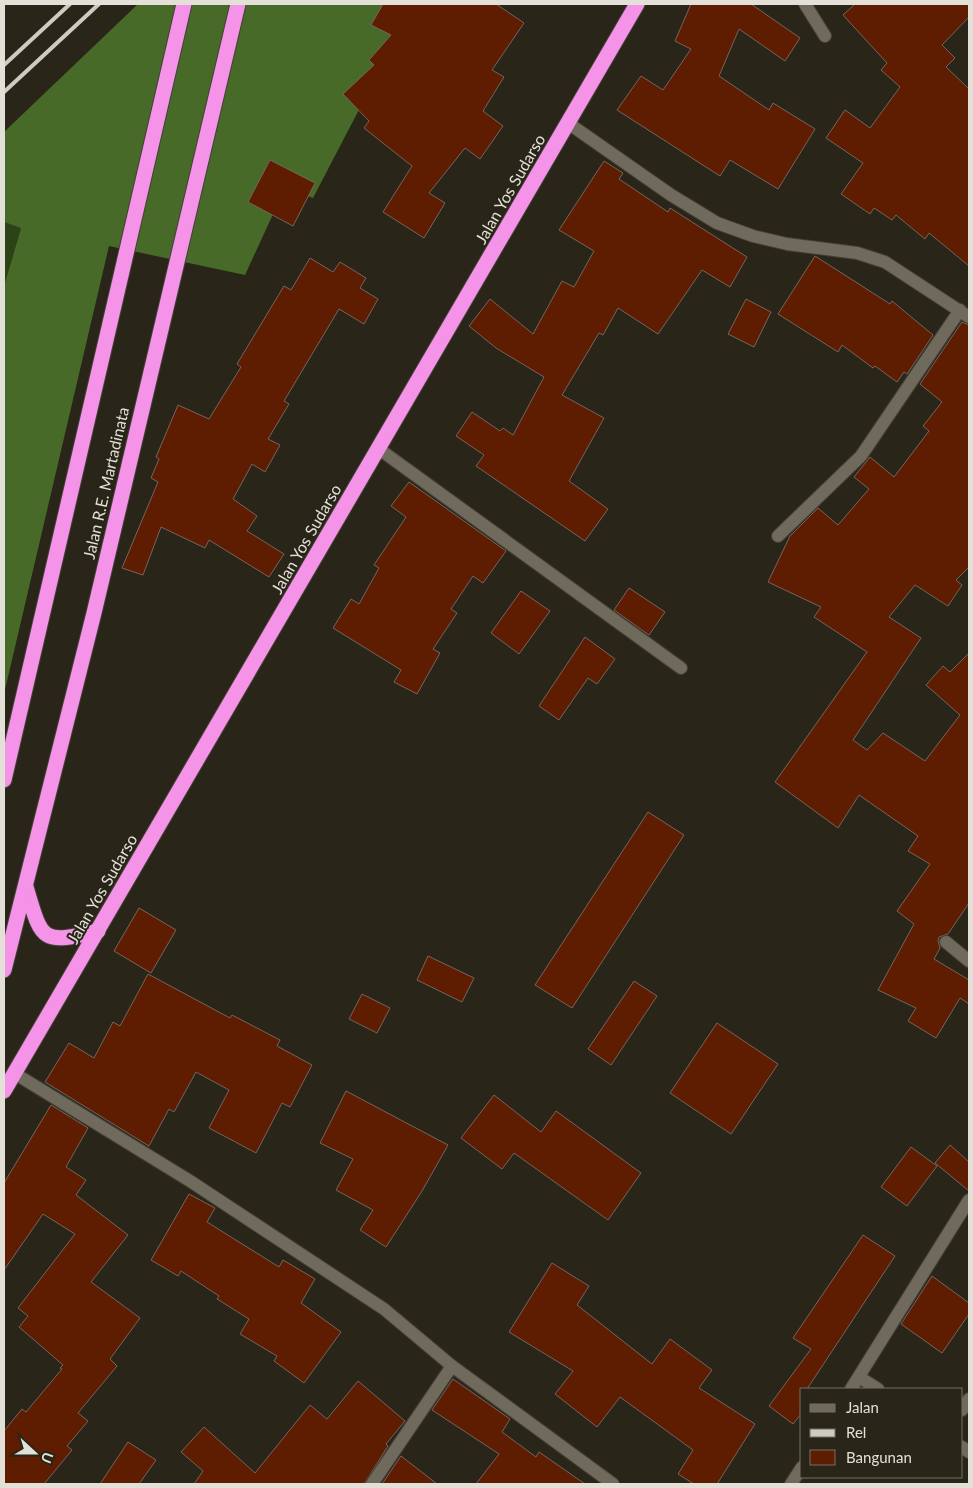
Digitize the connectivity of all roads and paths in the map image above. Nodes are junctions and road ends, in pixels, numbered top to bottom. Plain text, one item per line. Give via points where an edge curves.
1 (184, 4) edge
2 (238, 4) edge
3 (637, 4) edge
4 (806, 4) edge
5 (825, 36) dead end
6 (568, 124) junction
7 (965, 314) edge
8 (379, 449) junction
9 (778, 536) dead end
10 (682, 668) dead end
11 (4, 780) edge
12 (26, 886) junction
13 (98, 931) junction
14 (946, 942) dead end
15 (969, 961) edge
16 (4, 970) edge
17 (14, 1073) junction
18 (4, 1091) edge
19 (969, 1200) edge
20 (452, 1366) junction
21 (859, 1376) junction
22 (852, 1388) edge
23 (877, 1388) edge
24 (800, 1470) edge
25 (372, 1484) edge
26 (613, 1484) edge
27 (791, 1484) edge

1 - 11 highway, Jalan R.E. Martadinata
2 - 12 highway, Jalan R.E. Martadinata
3 - 6 highway, Jalan Yos Sudarso
4 - 5 street
6 - 7 street via 717,223 787,244 857,253 885,262
6 - 8 highway, Jalan Yos Sudarso
7 - 9 street via 861,456
8 - 10 street
8 - 13 highway, Jalan Yos Sudarso
12 - 13 highway via 36,923 47,935 63,939
12 - 16 highway, Jalan R.E. Martadinata
13 - 17 highway, Jalan Yos Sudarso
14 - 15 street
17 - 18 highway, Jalan Yos Sudarso
17 - 20 street via 384,1308
19 - 21 street
20 - 25 street
20 - 26 street
21 - 22 street
21 - 23 street
24 - 27 street

